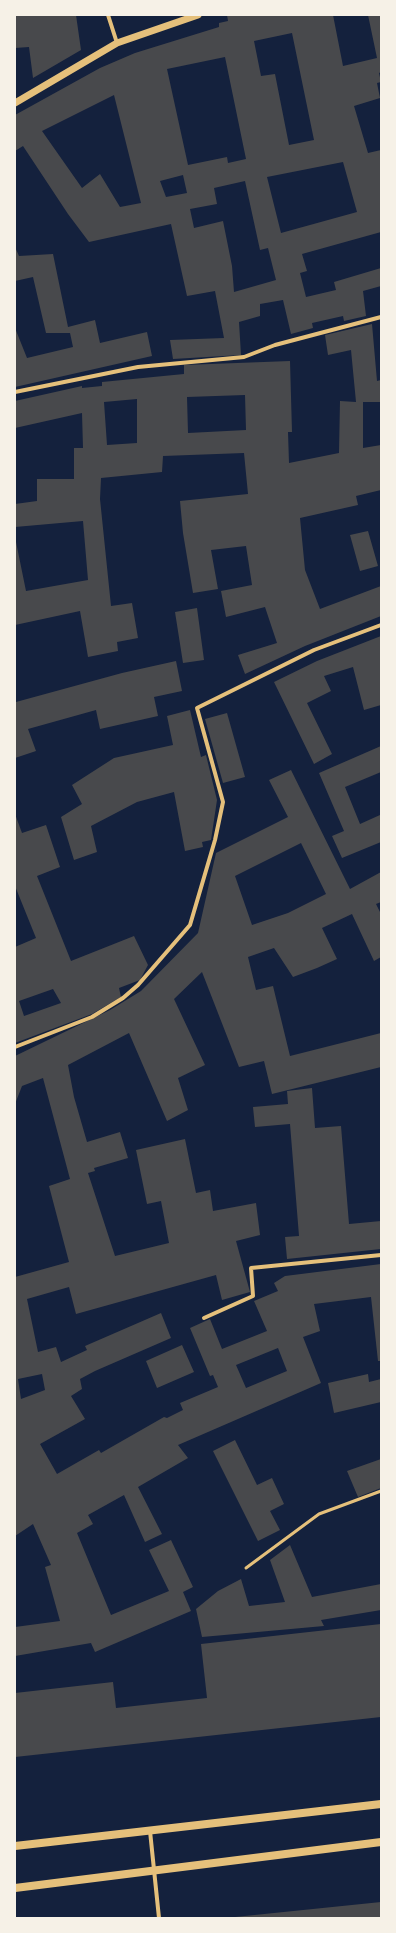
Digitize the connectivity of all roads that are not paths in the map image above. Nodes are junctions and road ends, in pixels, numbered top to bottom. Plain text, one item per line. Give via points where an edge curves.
1 (108, 15) edge
2 (198, 15) edge
3 (116, 43) junction
4 (15, 103) edge
5 (381, 317) edge
6 (15, 392) edge
7 (381, 625) edge
8 (15, 1047) edge
9 (381, 1255) edge
10 (204, 1318) dead end
11 (381, 1491) edge
12 (246, 1568) dead end
13 (381, 1804) edge
14 (150, 1830) junction
15 (381, 1842) edge
16 (15, 1846) edge
17 (153, 1872) junction
18 (15, 1888) edge
19 (158, 1918) edge

1 - 3 street
2 - 3 street
3 - 4 street
5 - 6 street via 275,345 244,357 138,367
7 - 8 street via 314,650 197,708 223,802 216,840 190,925 138,985 123,998 92,1017
9 - 10 street via 251,1268 253,1296
11 - 12 lane via 319,1514
13 - 14 main road
14 - 16 main road
14 - 17 street
15 - 17 main road
17 - 18 main road
17 - 19 street

